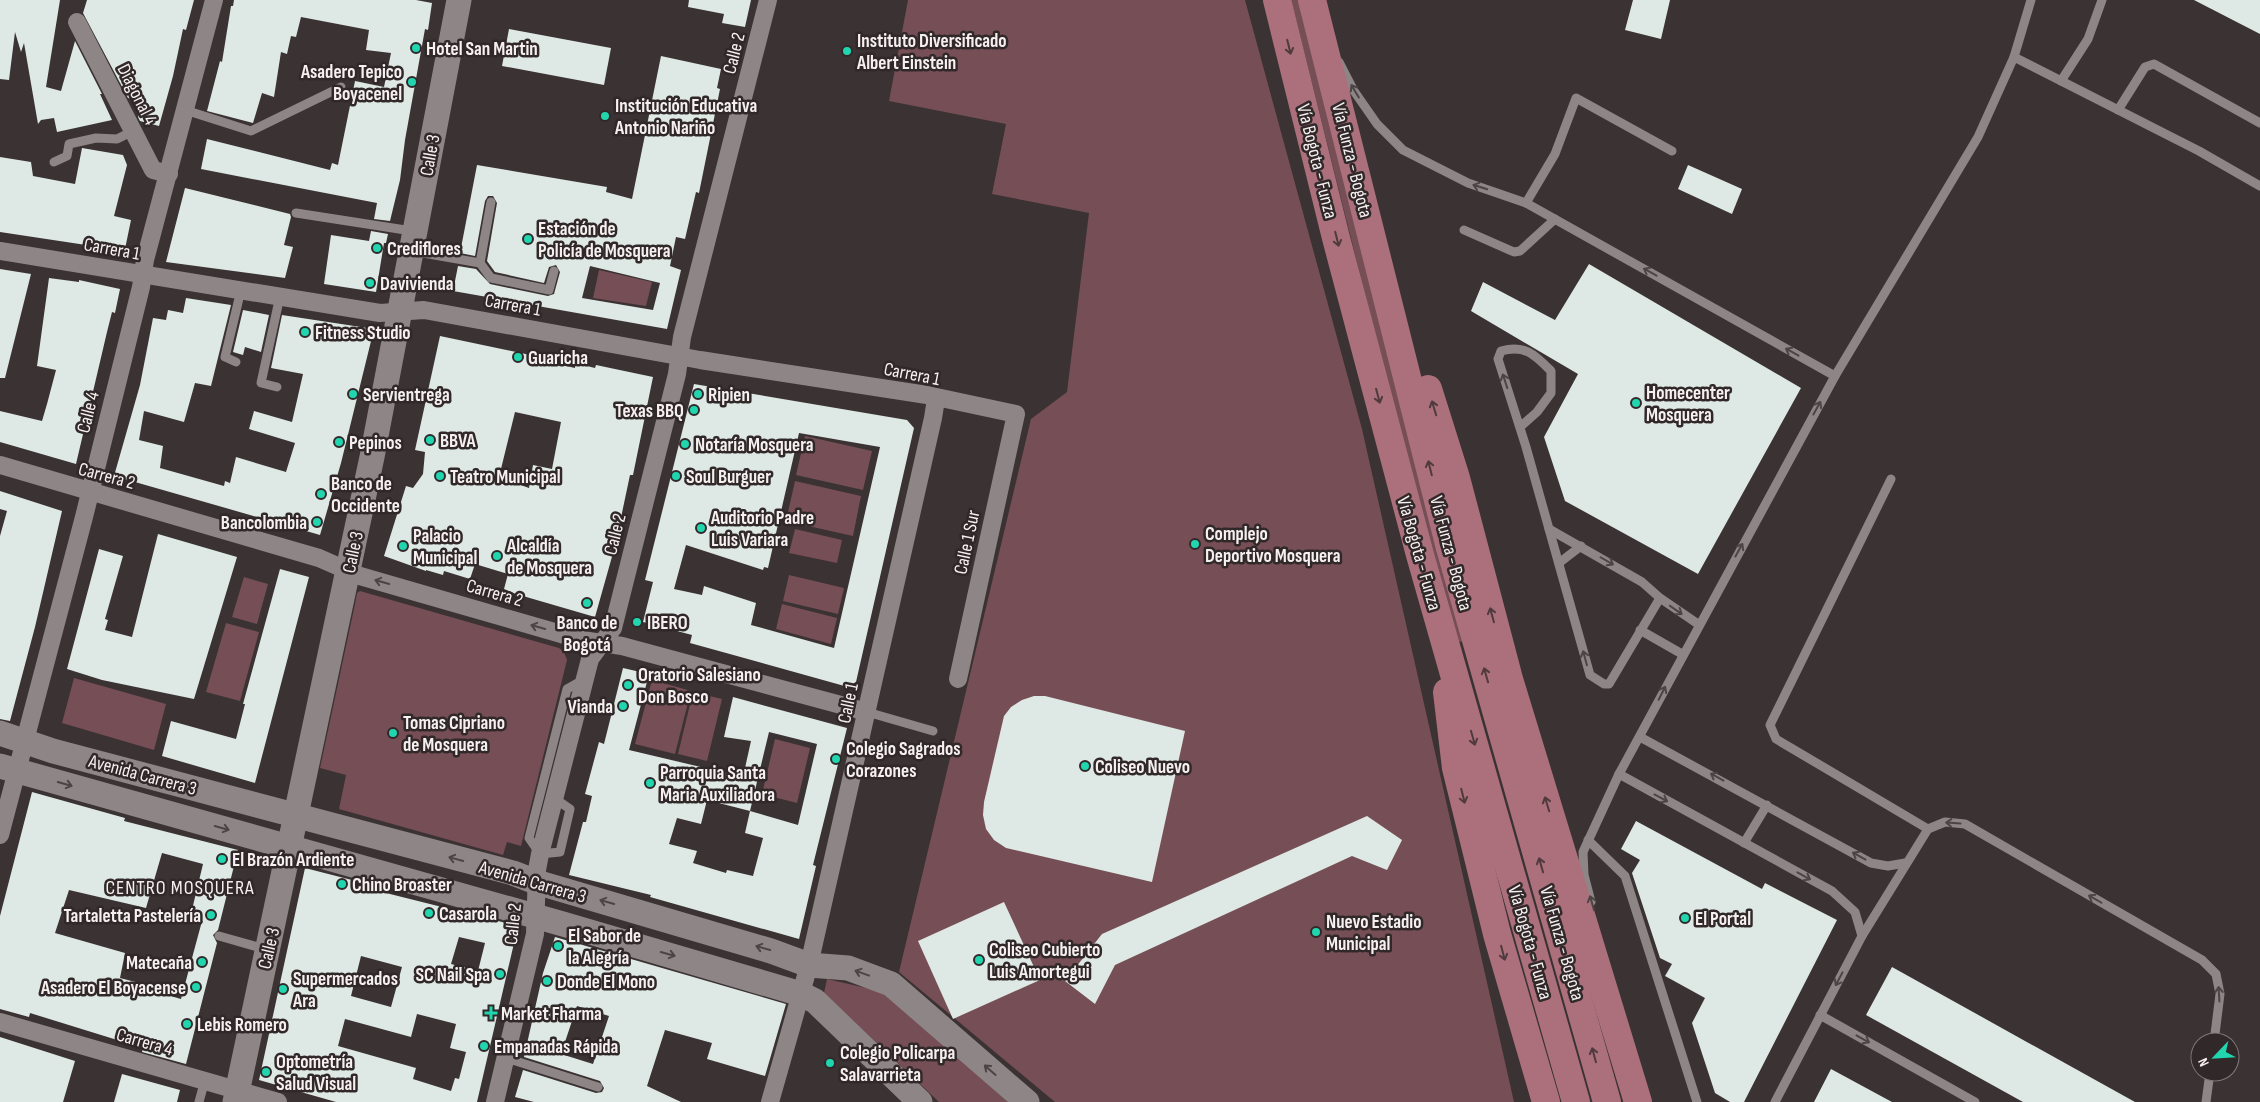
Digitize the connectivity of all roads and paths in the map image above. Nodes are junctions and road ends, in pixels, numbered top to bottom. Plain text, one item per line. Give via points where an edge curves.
1 (214, 0) edge
2 (458, 0) edge
3 (768, 0) edge
4 (1277, 0) edge
5 (2031, 0) edge
6 (2102, 0) edge
7 (1315, 10) edge
8 (78, 22) dead end
9 (2014, 57) junction
10 (2060, 81) junction
11 (341, 87) dead end
12 (185, 110) junction
13 (2118, 110) junction
14 (2260, 123) edge
15 (133, 131) junction
16 (1672, 150) dead end
17 (54, 162) dead end
18 (169, 174) junction
19 (2260, 186) edge
20 (1363, 201) junction
21 (492, 202) dead end
22 (1526, 202) junction
23 (296, 213) dead end
24 (1555, 219) junction
25 (1464, 230) dead end
26 (413, 241) junction
27 (0, 251) edge
28 (480, 264) junction
29 (554, 271) dead end
30 (142, 275) junction
31 (241, 290) junction
32 (280, 296) junction
33 (400, 312) junction
34 (680, 356) junction
35 (236, 362) dead end
36 (1834, 376) junction
37 (277, 387) dead end
38 (936, 399) junction
39 (1016, 414) joint
40 (1520, 428) junction
41 (0, 465) edge
42 (1891, 479) dead end
43 (89, 492) junction
44 (1549, 528) junction
45 (1581, 546) junction
46 (1559, 563) junction
47 (347, 570) junction
48 (1660, 598) junction
49 (1698, 624) junction
50 (1640, 630) junction
51 (1446, 643) junction
52 (602, 644) junction
53 (1682, 654) junction
54 (585, 679) junction
55 (958, 679) dead end
56 (867, 712) junction
57 (933, 731) dead end
58 (0, 733) edge
59 (1640, 737) junction
60 (26, 741) junction
61 (9, 769) edge
62 (1619, 774) junction
63 (1767, 805) junction
64 (296, 816) junction
65 (1928, 829) junction
66 (0, 835) edge
67 (1588, 840) junction
68 (1744, 843) junction
69 (290, 848) junction
70 (540, 854) junction
71 (1905, 863) junction
72 (536, 882) junction
73 (1594, 912) dead end
74 (537, 917) junction
75 (219, 936) dead end
76 (1862, 936) junction
77 (268, 950) junction
78 (809, 965) junction
79 (801, 994) junction
80 (1820, 1015) junction
81 (0, 1022) edge
82 (2215, 1032) edge
83 (506, 1058) junction
84 (1635, 1058) dead end
85 (205, 1080) junction
86 (2209, 1082) edge
87 (598, 1087) dead end
88 (236, 1096) edge
89 (199, 1102) edge
90 (278, 1102) edge
91 (495, 1102) edge
92 (770, 1102) edge
93 (920, 1102) edge
94 (1027, 1102) edge
95 (1546, 1102) edge
96 (1576, 1102) edge
97 (1607, 1102) edge
98 (1638, 1102) edge
99 (1647, 1102) edge
100 (1697, 1102) edge
101 (1775, 1102) edge
102 (1975, 1102) edge
103 (2206, 1102) edge

1 - 12 street, Calle 4
2 - 26 main road, Calle 3
3 - 34 street, Calle 2
4 -> 51 main road, Vía Bogota - Funza via 1420,556
5 - 9 lane
6 - 10 lane via 2088,39
7 - 20 main road, Vía Funza - Bogota
22 -> 7 lane via 1468,183 1403,150 1377,124 1354,92
8 - 15 street, Diagonal 4
9 - 10 lane
9 - 36 lane via 1978,137
10 - 13 lane
11 - 12 lane via 250,131
12 - 18 street, Calle 4
13 - 14 lane via 2145,67 2154,64
13 - 19 lane
15 - 17 lane via 117,139 96,138 69,144 67,156
15 - 18 street, Diagonal 4 via 153,170
16 - 22 lane via 1576,98 1555,154
18 - 30 street, Calle 4
97 -> 20 main road, Vía Funza - Bogota via 1450,548
98 -> 20 main road via 1509,679 1456,478 1413,339
21 - 28 lane
22 - 24 lane
23 - 26 lane
24 - 25 lane via 1520,251 1514,252
36 -> 24 lane
26 - 28 lane
26 - 33 main road, Calle 3
27 - 30 street, Carrera 1
28 - 29 lane via 491,278 549,290
30 - 31 street, Carrera 1
30 - 43 street, Calle 4
31 - 32 street, Carrera 1
31 - 35 lane via 225,357
32 - 33 street, Carrera 1 via 380,313
32 - 37 lane via 261,383
33 - 34 street, Carrera 1 via 424,310
33 - 47 main road, Calle 3
34 - 38 street, Carrera 1
34 - 52 street, Calle 2 via 613,628
49 -> 36 lane
38 - 39 street, Carrera 1
38 - 56 street, Calle 1
39 - 55 street, Calle 1 Sur
40 -> 40 lane via 1498,358 1502,351 1514,347 1535,354 1551,371 1551,393
40 - 44 lane
41 - 43 street, Carrera 2
42 - 65 lane via 1770,725 1776,739
43 - 47 street, Carrera 2 via 319,558
43 - 60 street, Calle 4
44 - 45 lane
44 - 46 lane
45 - 46 lane
45 -> 48 lane via 1642,582
50 -> 46 lane via 1610,684 1590,675
52 -> 47 street, Carrera 2
47 - 64 main road, Calle 3
48 -> 49 lane
48 - 50 lane
49 - 53 lane
50 - 53 lane
51 -> 95 main road via 1448,715 1456,768 1497,934
51 -> 96 main road, Vía Bogota - Funza
52 - 54 street, Calle 2 via 590,659
52 - 56 street, Carrera 2 via 622,646
59 -> 53 lane
54 - 70 street, Calle 2
54 - 70 lane via 567,689 530,838
56 - 57 lane
56 - 78 street, Calle 1
58 - 60 main road, Avenida Carrera 3
59 - 62 lane
63 -> 59 lane
60 - 61 street, Calle 4
60 - 64 main road, Avenida Carrera 3
61 - 66 street, Calle 4
61 -> 69 main road, Avenida Carrera 3
62 - 67 lane
62 -> 68 lane
63 - 68 lane
71 -> 63 lane via 1888,866 1871,863
64 - 69 main road, Calle 3
72 -> 64 main road, Avenida Carrera 3 via 513,873
65 - 71 lane
82 -> 65 lane via 2220,994 2216,974 2202,960 1965,824 1945,822
73 -> 67 lane via 1582,863
67 - 100 lane via 1625,876
68 -> 76 lane via 1844,900 1855,912
69 - 74 main road, Avenida Carrera 3
69 - 77 main road, Calle 3
70 - 72 street, Calle 2
71 - 76 lane
72 - 74 street, Calle 2
78 -> 72 main road, Avenida Carrera 3
74 -> 79 main road, Avenida Carrera 3
74 - 83 street, Calle 2
75 - 77 lane
76 -> 80 lane
77 - 88 main road, Calle 3
78 - 79 street, Calle 1
94 -> 78 main road, Avenida Carrera 3 via 891,984 848,968
79 - 92 street, Calle 1
79 - 93 main road, Avenida Carrera 3 via 815,1000
80 - 101 lane
80 -> 102 lane
81 - 85 street, Carrera 4
83 - 87 lane
83 - 91 street, Calle 2
84 - 99 lane
85 - 88 street, Carrera 4
85 - 89 lane
86 - 103 lane
88 - 90 street, Carrera 4

